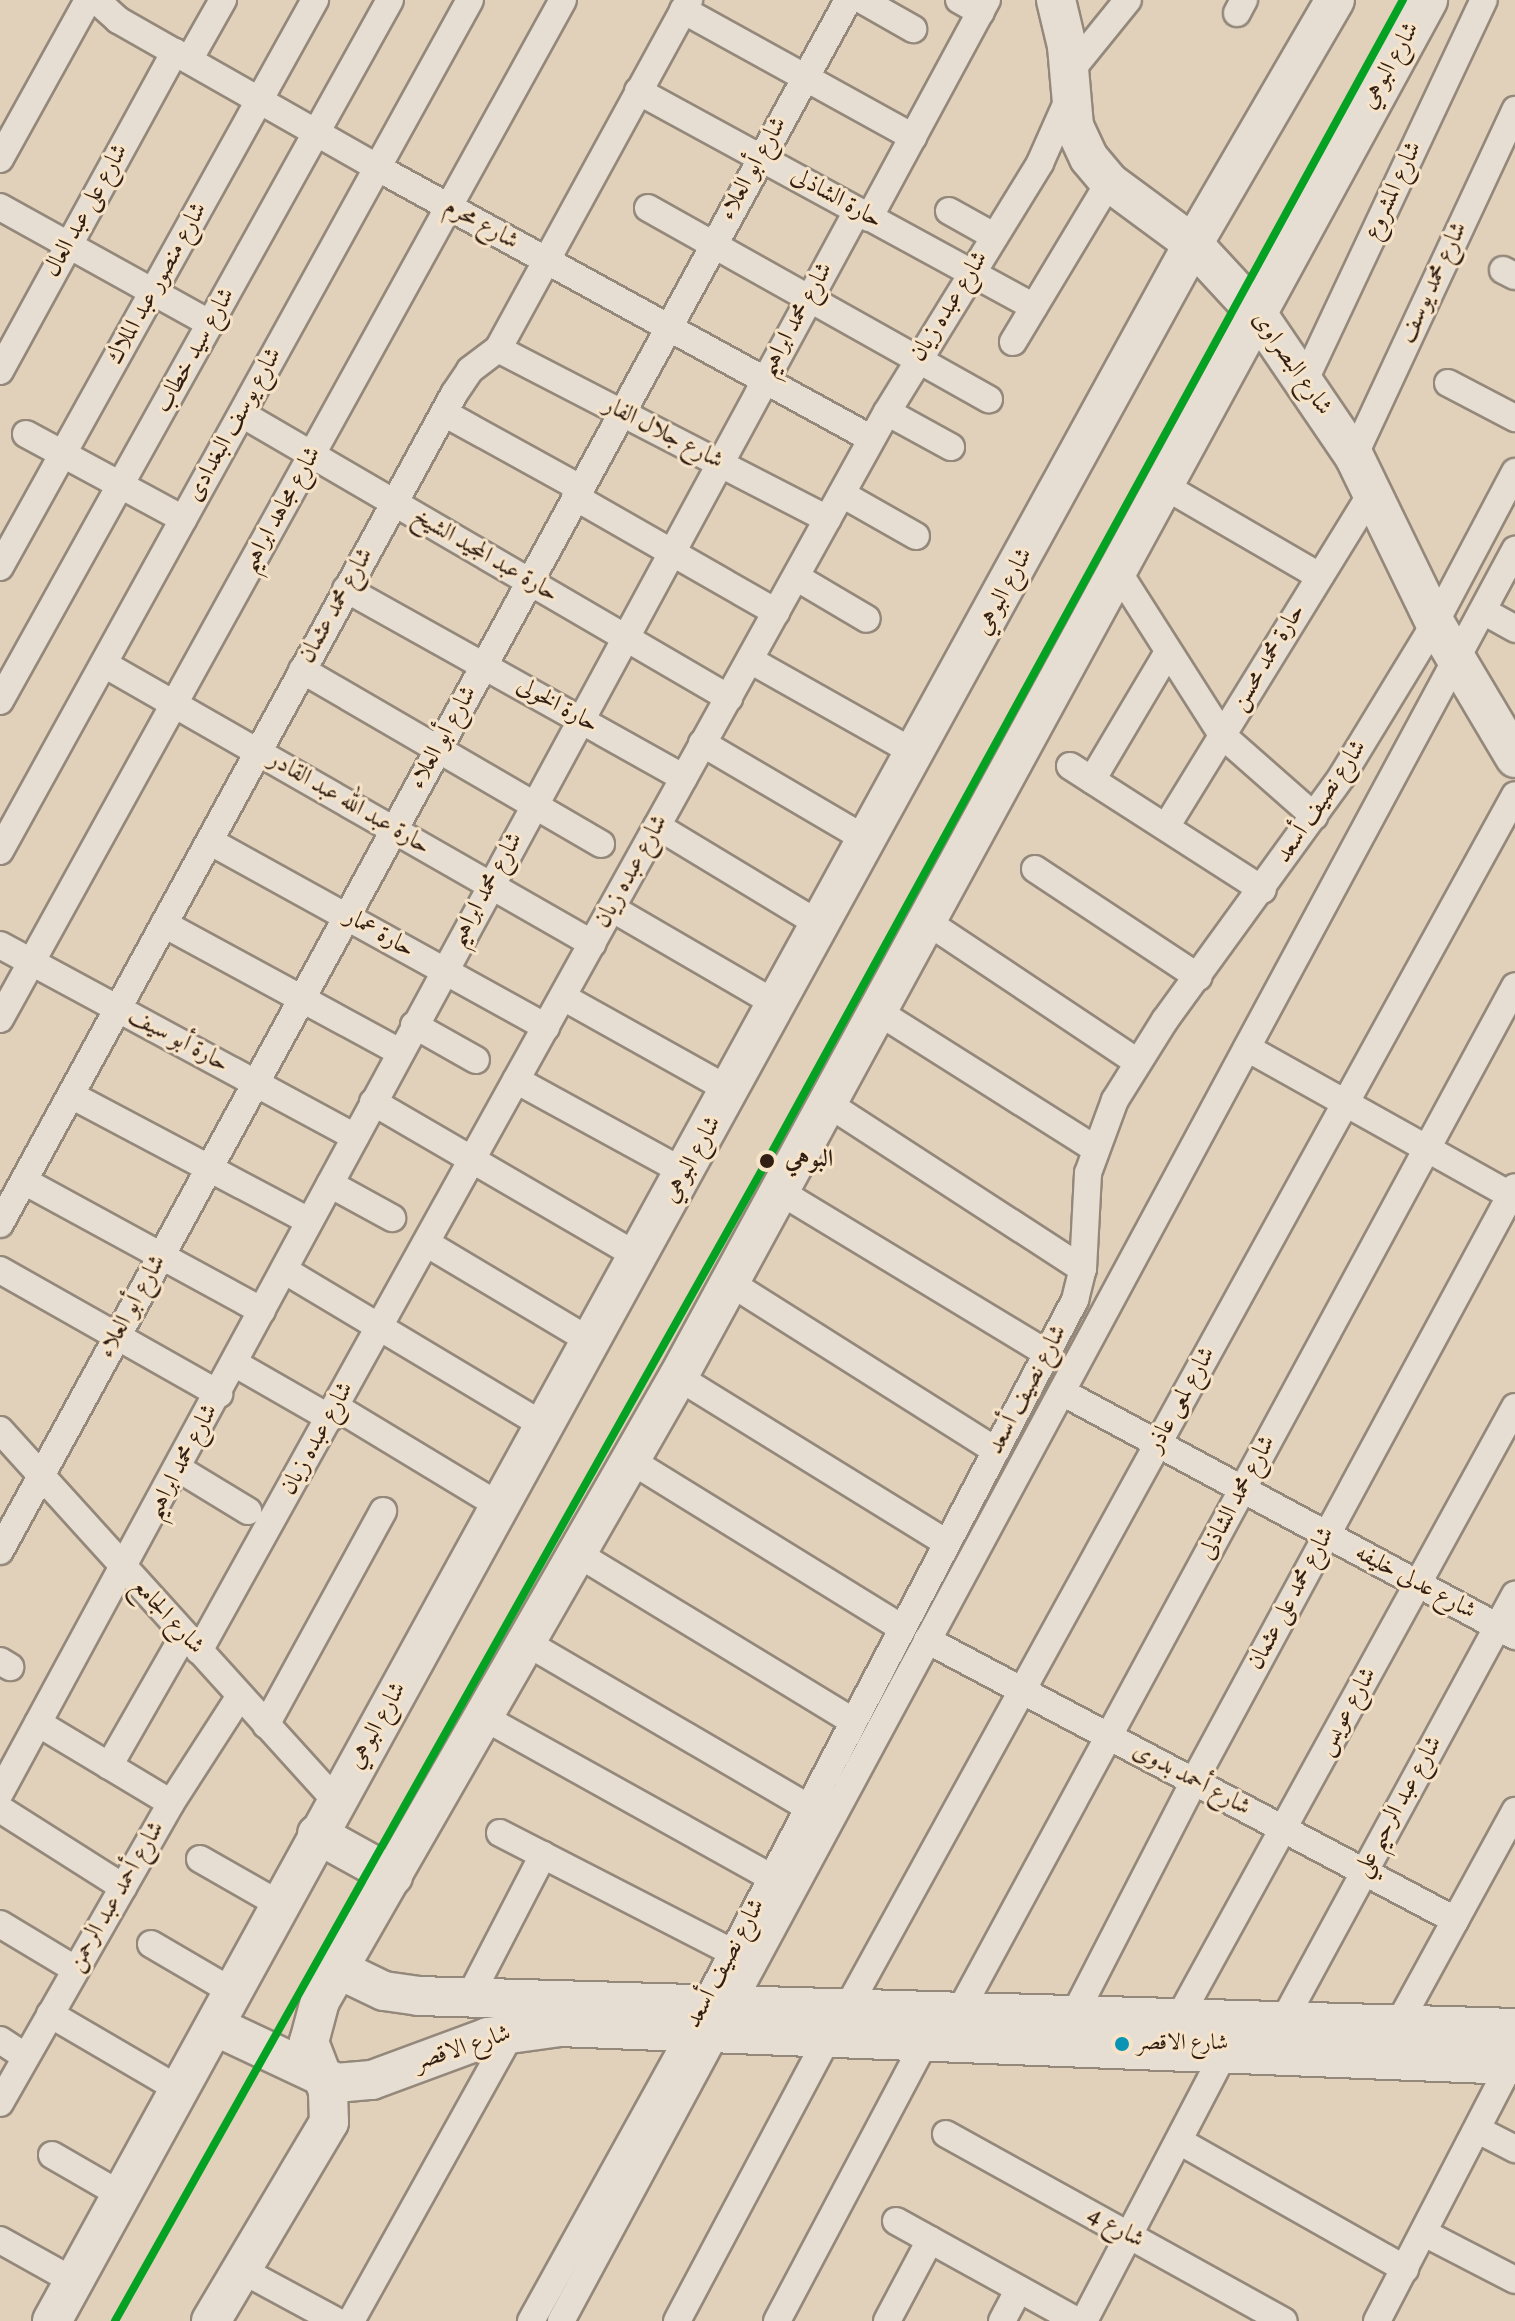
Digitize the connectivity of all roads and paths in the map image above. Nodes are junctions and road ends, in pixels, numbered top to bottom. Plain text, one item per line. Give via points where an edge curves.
1 (223, 0) edge
2 (315, 0) edge
3 (390, 0) edge
4 (470, 0) edge
5 (563, 0) edge
6 (848, 0) edge
7 (862, 0) edge
8 (1056, 0) edge
9 (1128, 0) edge
10 (1335, 0) edge
11 (1428, 0) edge
12 (1484, 0) edge
13 (96, 1) edge
14 (975, 4) edge
15 (686, 5) edge
16 (913, 29) dead end
17 (182, 56) junction
18 (804, 78) junction
19 (1069, 85) junction
20 (638, 91) junction
21 (259, 101) junction
22 (1515, 110) edge
23 (316, 133) junction
24 (913, 137) junction
25 (760, 158) junction
26 (0, 159) edge
27 (378, 168) junction
28 (1109, 182) junction
29 (0, 207) edge
30 (449, 207) junction
31 (648, 208) dead end
32 (949, 211) dead end
33 (863, 214) junction
34 (994, 236) junction
35 (713, 243) junction
36 (1193, 244) junction
37 (69, 245) junction
38 (545, 260) junction
39 (970, 273) junction
40 (153, 292) junction
41 (809, 297) junction
42 (1034, 307) junction
43 (1256, 312) junction
44 (211, 324) junction
45 (667, 327) junction
46 (1013, 342) dead end
47 (498, 349) junction
48 (919, 357) junction
49 (0, 371) edge
50 (763, 380) junction
51 (1304, 382) junction
52 (1448, 383) dead end
53 (989, 399) dead end
54 (887, 412) junction
55 (444, 413) junction
56 (621, 413) junction
57 (242, 414) junction
58 (1515, 418) edge
59 (26, 434) dead end
60 (872, 439) junction
61 (951, 447) dead end
62 (63, 453) junction
63 (312, 455) junction
64 (1354, 456) junction
65 (719, 463) junction
66 (1515, 472) edge
67 (121, 484) junction
68 (1161, 484) junction
69 (1373, 490) junction
70 (578, 492) junction
71 (842, 494) junction
72 (394, 502) junction
73 (183, 519) junction
74 (828, 519) junction
75 (916, 536) dead end
76 (1515, 550) edge
77 (671, 552) junction
78 (0, 567) edge
79 (1117, 570) junction
80 (1319, 576) junction
81 (796, 577) junction
82 (529, 581) junction
83 (346, 589) junction
84 (1483, 611) junction
85 (776, 612) junction
86 (867, 619) dead end
87 (1435, 623) junction
88 (1515, 629) edge
89 (626, 638) junction
90 (1168, 652) junction
91 (750, 660) junction
92 (1457, 660) junction
93 (104, 664) junction
94 (484, 665) junction
95 (302, 670) junction
96 (729, 698) junction
97 (0, 701) edge
98 (174, 705) junction
99 (581, 720) junction
100 (1222, 735) junction
101 (702, 743) junction
102 (438, 749) junction
103 (258, 752) junction
104 (917, 754) junction
105 (1515, 758) edge
106 (684, 778) junction
107 (1515, 795) edge
108 (533, 805) junction
109 (1314, 816) junction
110 (657, 826) junction
111 (1166, 827) junction
112 (394, 830) junction
113 (869, 841) junction
114 (211, 842) junction
115 (601, 844) dead end
116 (0, 851) edge
117 (1035, 869) dead end
118 (489, 885) junction
119 (1263, 890) junction
120 (613, 909) junction
121 (346, 917) junction
122 (926, 921) junction
123 (164, 924) junction
124 (822, 926) junction
125 (593, 944) junction
126 (0, 945) edge
127 (32, 962) junction
128 (443, 970) junction
129 (1198, 977) junction
130 (1515, 986) edge
131 (563, 997) junction
132 (301, 999) junction
133 (778, 1005) junction
134 (118, 1008) junction
135 (877, 1011) junction
136 (0, 1019) edge
137 (414, 1025) junction
138 (546, 1027) junction
139 (1247, 1048) junction
140 (400, 1052) junction
141 (476, 1060) dead end
142 (1136, 1061) junction
143 (516, 1080) junction
144 (255, 1083) junction
145 (731, 1091) junction
146 (71, 1095) junction
147 (373, 1102) junction
148 (827, 1103) junction
149 (1345, 1104) junction
150 (355, 1137) junction
151 (1094, 1148) junction
152 (1427, 1149) junction
153 (472, 1160) junction
154 (209, 1168) junction
155 (686, 1173) junction
156 (24, 1181) junction
157 (330, 1184) junction
158 (779, 1191) junction
159 (1513, 1194) edge
160 (392, 1218) dead end
161 (309, 1221) junction
162 (0, 1224) edge
163 (426, 1243) junction
164 (161, 1256) junction
165 (639, 1257) junction
166 (1083, 1269) junction
167 (0, 1270) edge
168 (284, 1270) junction
169 (729, 1282) junction
170 (262, 1311) junction
171 (380, 1327) junction
172 (117, 1336) junction
173 (592, 1342) junction
174 (1047, 1353) junction
175 (234, 1363) junction
176 (678, 1377) junction
177 (1062, 1392) junction
178 (219, 1394) junction
179 (1515, 1407) edge
180 (333, 1412) junction
181 (545, 1426) junction
182 (0, 1430) edge
183 (1158, 1444) junction
184 (996, 1451) junction
185 (630, 1460) junction
186 (179, 1469) junction
187 (41, 1477) junction
188 (1242, 1490) junction
189 (501, 1507) junction
190 (248, 1511) dead end
191 (383, 1511) dead end
192 (1326, 1535) junction
193 (947, 1543) junction
194 (0, 1551) edge
195 (578, 1554) junction
196 (124, 1572) junction
197 (1418, 1584) junction
198 (1515, 1595) edge
199 (902, 1628) junction
200 (1506, 1632) edge
201 (927, 1640) junction
202 (191, 1643) junction
203 (527, 1643) junction
204 (1023, 1690) junction
205 (240, 1696) junction
206 (485, 1718) junction
207 (853, 1721) junction
208 (38, 1723) junction
209 (266, 1725) junction
210 (1109, 1736) junction
211 (109, 1766) junction
212 (1194, 1781) junction
213 (0, 1793) edge
214 (336, 1801) junction
215 (171, 1803) junction
216 (808, 1807) junction
217 (0, 1809) edge
218 (1515, 1811) edge
219 (1283, 1829) junction
220 (500, 1833) dead end
221 (317, 1834) junction
222 (543, 1855) junction
223 (200, 1859) dead end
224 (1364, 1872) junction
225 (393, 1876) junction
226 (771, 1877) junction
227 (123, 1887) junction
228 (279, 1904) junction
229 (1455, 1920) junction
230 (0, 1924) edge
231 (151, 1944) dead end
232 (732, 1952) junction
233 (75, 1969) junction
234 (338, 1969) junction
235 (233, 1992) junction
236 (470, 1996) junction
237 (849, 2005) junction
238 (961, 2009) junction
239 (1075, 2013) junction
240 (50, 2014) junction
241 (711, 2016) junction
242 (1180, 2016) junction
243 (1284, 2020) junction
244 (1399, 2023) junction
245 (215, 2026) junction
246 (512, 2032) junction
247 (828, 2037) junction
248 (0, 2040) edge
249 (925, 2041) junction
250 (1224, 2053) junction
251 (1514, 2053) edge
252 (25, 2056) junction
253 (324, 2082) junction
254 (180, 2090) junction
255 (0, 2103) edge
256 (1478, 2130) junction
257 (946, 2134) dead end
258 (1179, 2141) junction
259 (1515, 2149) edge
260 (52, 2155) dead end
261 (123, 2196) junction
262 (896, 2221) dead end
263 (1424, 2233) junction
264 (1129, 2235) junction
265 (0, 2240) edge
266 (930, 2240) junction
267 (240, 2269) junction
268 (1405, 2269) junction
269 (1515, 2280) edge
270 (75, 2282) junction
271 (1019, 2289) junction
272 (52, 2321) edge
273 (211, 2321) edge
274 (336, 2321) edge
275 (351, 2321) edge
276 (531, 2321) edge
277 (561, 2321) edge
278 (677, 2321) edge
279 (777, 2321) edge
280 (887, 2321) edge
281 (1002, 2321) edge
282 (1077, 2321) edge
283 (1084, 2321) edge
284 (1284, 2321) edge
285 (1377, 2321) edge

1 - 17 street, شارع على عبد العال
2 - 21 street, شارع منصور عبد الملاك
3 - 23 street, شارع سيد خطاب
4 - 27 street, شارع يوسف البغدادى
5 - 30 street, شارع مجاهد ابراهيم
6 - 18 street, شارع أبو العلاء
7 - 16 street
8 - 19 street, شارع البصراوى
9 - 19 street, شارع عبده زيان
10 - 36 street, شارع البوهي
11 - 43 street, شارع البوهي
12 - 51 street, شارع المشروع
13 - 17 street, شارع محرم
13 - 26 street
14 - 24 street, شارع محمد ابراهيم
15 - 18 street
15 - 20 street, شارع محمد عثمان
17 - 21 street, شارع محرم
17 - 37 street, شارع على عبد العال
18 - 24 street
18 - 25 street, شارع أبو العلاء
19 - 28 street, شارع البصراوى via 1079,137
19 - 34 street, شارع عبده زيان via 1040,163
20 - 25 street, حارة الشاذلى
20 - 38 street, شارع محمد عثمان
21 - 23 street, شارع محرم
21 - 40 street, شارع منصور عبد الملاك
22 - 64 street, شارع محمد يوسف
23 - 27 street, شارع محرم
23 - 44 street, شارع سيد خطاب
24 - 33 street, شارع محمد ابراهيم
25 - 33 street, حارة الشاذلى
25 - 35 street, شارع أبو العلاء
27 - 30 street, شارع محرم
27 - 57 street, شارع يوسف البغدادى
28 - 36 street, شارع البصراوى
28 - 42 street
29 - 37 street
30 - 38 street, شارع محرم
30 - 63 street, شارع مجاهد ابراهيم
31 - 35 street
32 - 34 street
33 - 39 street, حارة الشاذلى
33 - 41 street, شارع محمد ابراهيم
34 - 39 street, شارع عبده زيان
35 - 41 street
35 - 45 street, شارع أبو العلاء
36 - 43 street, شارع البصراوى
36 - 104 street, شارع البوهي
37 - 40 street
37 - 49 street, شارع على عبد العال
38 - 45 street, شارع محرم
38 - 47 street, شارع محمد عثمان
39 - 42 street, حارة الشاذلى
39 - 48 street, شارع عبده زيان
40 - 44 street
40 - 62 street, شارع منصور عبد الملاك
41 - 48 street
41 - 50 street, شارع محمد ابراهيم
42 - 46 street
43 - 51 street, شارع البصراوى
43 - 68 street, شارع البوهي
44 - 67 street, شارع سيد خطاب
45 - 50 street, شارع محرم
45 - 56 street, شارع أبو العلاء
47 - 55 street, شارع محمد عثمان via 470,370
47 - 56 street, شارع جلال الفار
48 - 53 street
48 - 54 street, شارع عبده زيان
50 - 60 street, شارع محرم
50 - 65 street, شارع محمد ابراهيم
51 - 64 street, شارع البصراوى
52 - 58 street
54 - 60 street, شارع عبده زيان
54 - 61 street
55 - 70 street
55 - 72 street, شارع محمد عثمان
56 - 65 street, شارع جلال الفار
56 - 70 street, شارع أبو العلاء
57 - 63 street, حارة عبد المجيد الشيخ
57 - 73 street, شارع يوسف البغدادى
59 - 62 street
60 - 71 street, شارع عبده زيان
62 - 67 street
62 - 78 street, شارع منصور عبد الملاك
63 - 72 street, حارة عبد المجيد الشيخ
63 - 98 street, شارع مجاهد ابراهيم
64 - 69 street, شارع البصراوى
65 - 74 street, شارع جلال الفار
65 - 77 street, شارع محمد ابراهيم
66 - 87 street, شارع نصيف أسعد
67 - 73 street
67 - 97 street, شارع سيد خطاب
68 - 79 street, شارع البوهي
68 - 80 street
69 - 80 street, حارة محمد محسن
69 - 87 street, شارع البصراوى
70 - 77 street
70 - 82 street, شارع أبو العلاء
71 - 74 street, شارع عبده زيان
71 - 75 street
72 - 82 street, حارة عبد المجيد الشيخ
72 - 83 street, شارع محمد عثمان
73 - 93 street, شارع يوسف البغدادى
74 - 81 street, شارع عبده زيان
76 - 84 street, شارع نصيف أسعد
77 - 85 street
77 - 89 street, شارع محمد ابراهيم
79 - 90 street
79 - 122 street, شارع البوهي
80 - 100 street, حارة محمد محسن
81 - 85 street, شارع عبده زيان
81 - 86 street
82 - 89 street, حارة عبد المجيد الشيخ
82 - 94 street, شارع أبو العلاء
83 - 94 street, حارة الخولى
83 - 95 street, شارع محمد عثمان
84 - 88 street
84 - 92 street, شارع نصيف أسعد
85 - 91 street, شارع عبده زيان
87 - 92 street, شارع البصراوى
87 - 109 street, شارع نصيف أسعد
89 - 96 street, حارة عبد المجيد الشيخ
89 - 99 street, شارع محمد ابراهيم
90 - 100 street
90 - 111 street via 1081,773
91 - 96 street, شارع عبده زيان
91 - 104 street
92 - 105 street, شارع البصراوى
92 - 139 street, شارع نصيف أسعد
93 - 98 street, حارة عبد الله عبد القادر
93 - 116 street, شارع يوسف البغدادى
94 - 99 street, حارة الخولى
94 - 102 street, شارع أبو العلاء
95 - 102 street
95 - 103 street, شارع محمد عثمان
96 - 101 street, شارع عبده زيان
98 - 103 street, حارة عبد الله عبد القادر
98 - 127 street, شارع مجاهد ابراهيم
99 - 106 street, حارة الخولى
99 - 108 street, شارع محمد ابراهيم
100 - 109 street
100 - 111 street, حارة محمد محسن
101 - 106 street, شارع عبده زيان
101 - 113 street
102 - 108 street
102 - 112 street, شارع أبو العلاء
103 - 112 street, حارة عبد الله عبد القادر
103 - 114 street, شارع محمد عثمان
104 - 113 street, شارع البوهي
106 - 110 street, شارع عبده زيان
107 - 149 street, شارع لمعى عاذر
108 - 115 street
108 - 118 street, شارع محمد ابراهيم
109 - 119 street, شارع نصيف أسعد
110 - 120 street, شارع عبده زيان
110 - 124 street
111 - 119 street
112 - 118 street, حارة عبد الله عبد القادر
112 - 121 street, شارع أبو العلاء
113 - 124 street, شارع البوهي
114 - 121 street, حارة عمار
114 - 123 street, شارع محمد عثمان
117 - 129 street
118 - 125 street, حارة عبد الله عبد القادر
118 - 128 street, شارع محمد ابراهيم
119 - 129 street, شارع نصيف أسعد
120 - 125 street, شارع عبده زيان
120 - 133 street
121 - 128 street, حارة عمار
121 - 132 street, شارع أبو العلاء
122 - 135 street, شارع البوهي
122 - 142 street
123 - 132 street
123 - 134 street, شارع محمد عثمان
124 - 133 street, شارع البوهي
125 - 131 street, شارع عبده زيان
126 - 127 street, حارة أبو سيف
127 - 134 street, حارة أبو سيف
127 - 136 street, شارع مجاهد ابراهيم
128 - 137 street, شارع محمد ابراهيم
128 - 138 street, حارة عمار
129 - 142 street, شارع نصيف أسعد
130 - 152 street, شارع محمد الشاذلى
131 - 138 street, شارع عبده زيان
131 - 145 street
132 - 140 street
132 - 144 street, شارع أبو العلاء
133 - 145 street, شارع البوهي
134 - 144 street, حارة أبو سيف
134 - 146 street, شارع محمد عثمان
135 - 148 street, شارع البوهي
135 - 151 street
137 - 140 street, شارع محمد ابراهيم
137 - 141 street
138 - 143 street, شارع عبده زيان
139 - 149 street
139 - 177 street, شارع نصيف أسعد
140 - 147 street, شارع محمد ابراهيم
142 - 151 street, شارع نصيف أسعد
143 - 153 street, شارع عبده زيان
143 - 155 street
144 - 150 street, حارة أبو سيف
144 - 154 street, شارع أبو العلاء
145 - 155 street, شارع البوهي
146 - 154 street
146 - 156 street, شارع محمد عثمان
147 - 150 street, شارع محمد ابراهيم
147 - 153 street
148 - 158 street, شارع البوهي
148 - 166 street
149 - 152 street
149 - 183 street, شارع لمعى عاذر
150 - 157 street, شارع محمد ابراهيم
151 - 166 street, شارع نصيف أسعد
152 - 159 street
152 - 188 street, شارع محمد الشاذلى
153 - 163 street, شارع عبده زيان
153 - 165 street
154 - 161 street
154 - 164 street, شارع أبو العلاء
155 - 165 street, شارع البوهي
156 - 162 street, شارع محمد عثمان
156 - 164 street
157 - 160 street
157 - 161 street, شارع محمد ابراهيم
158 - 169 street, شارع البوهي
158 - 174 street
159 - 192 street, شارع محمد على عثمان
161 - 168 street, شارع محمد ابراهيم
163 - 171 street, شارع عبده زيان
163 - 173 street
164 - 170 street
164 - 172 street, شارع أبو العلاء
165 - 173 street, شارع البوهي
166 - 174 street, شارع نصيف أسعد via 1075,1300
167 - 172 street
168 - 170 street, شارع محمد ابراهيم
168 - 171 street
169 - 176 street, شارع البوهي
169 - 184 street
170 - 175 street, شارع محمد ابراهيم
171 - 180 street, شارع عبده زيان
171 - 181 street
172 - 178 street
172 - 187 street, شارع أبو العلاء
173 - 181 street, شارع البوهي
174 - 184 street, شارع نصيف أسعد
175 - 178 street, شارع محمد ابراهيم
175 - 180 street
176 - 185 street, شارع البوهي
176 - 193 street
177 - 183 street, شارع عدلى خليفه
177 - 201 street, شارع نصيف أسعد
178 - 186 street, شارع محمد ابراهيم
179 - 197 street, شارع عويس
180 - 189 street
180 - 202 street, شارع عبده زيان
181 - 189 street, شارع البوهي
182 - 187 street, شارع الجامع
183 - 188 street, شارع عدلى خليفه
183 - 204 street, شارع لمعى عاذر
184 - 193 street, شارع نصيف أسعد
185 - 195 street, شارع البوهي
185 - 199 street
186 - 190 street
186 - 196 street, شارع محمد ابراهيم
187 - 194 street, شارع أبو العلاء
187 - 196 street, شارع الجامع
188 - 192 street, شارع عدلى خليفه
188 - 210 street, شارع محمد الشاذلى
189 - 214 street, شارع البوهي
191 - 209 street
192 - 197 street, شارع عدلى خليفه
192 - 212 street, شارع محمد على عثمان
193 - 199 street, شارع نصيف أسعد
195 - 203 street, شارع البوهي
195 - 207 street
196 - 202 street, شارع الجامع
196 - 208 street, شارع محمد ابراهيم
197 - 200 street, شارع عدلى خليفه
197 - 219 street, شارع عويس
198 - 200 street, شارع عبد الرحيم علي
199 - 207 street, شارع نصيف أسعد
200 - 224 street, شارع عبد الرحيم علي
201 - 204 street, شارع أحمد بدوى
201 - 241 street, شارع نصيف أسعد
202 - 205 street, شارع الجامع
202 - 211 street, شارع عبده زيان
203 - 206 street, شارع البوهي
203 - 216 street
204 - 210 street, شارع أحمد بدوى
204 - 237 street, شارع لمعى عاذر
205 - 209 street, شارع الجامع
205 - 215 street, شارع أحمد عبد الرحمن
206 - 225 street, شارع البوهي
206 - 226 street
207 - 216 street, شارع نصيف أسعد
208 - 211 street
208 - 213 street, شارع محمد ابراهيم
209 - 214 street, شارع الجامع
210 - 212 street, شارع أحمد بدوى
210 - 238 street, شارع محمد الشاذلى
211 - 215 street
212 - 219 street, شارع أحمد بدوى
212 - 239 street, شارع محمد على عثمان
214 - 221 street, شارع البوهي
215 - 227 street, شارع أحمد عبد الرحمن
216 - 226 street, شارع نصيف أسعد
217 - 227 street
218 - 229 street
219 - 224 street, شارع أحمد بدوى
219 - 242 street, شارع عويس
220 - 222 street
221 - 225 street
221 - 228 street, شارع البوهي
222 - 232 street
222 - 236 street
223 - 228 street
224 - 229 street, شارع أحمد بدوى
224 - 243 street, شارع عبد الرحيم علي
225 - 234 street, شارع البوهي
226 - 232 street, شارع نصيف أسعد
227 - 233 street, شارع أحمد عبد الرحمن
228 - 235 street, شارع البوهي
229 - 244 street
230 - 233 street
231 - 235 street
232 - 241 street, شارع نصيف أسعد
233 - 240 street, شارع أحمد عبد الرحمن
234 - 236 street, شارع الاقصر via 392,1993
234 - 253 street, شارع البوهي via 309,2028 311,2057
235 - 245 street, شارع البوهي
236 - 241 street, شارع الاقصر
237 - 238 street, شارع الاقصر
237 - 241 street, شارع الاقصر
238 - 239 street, شارع الاقصر
239 - 242 street, شارع الاقصر
240 - 252 street, شارع أحمد عبد الرحمن
240 - 254 street
241 - 246 street, شارع الاقصر
241 - 247 street, شارع الاقصر
241 - 276 street, شارع نصيف أسعد
241 - 277 street, شارع نصيف أسعد
242 - 243 street, شارع الاقصر
243 - 244 street, شارع الاقصر
244 - 251 street, شارع الاقصر
245 - 253 street
245 - 254 street, شارع البوهي
246 - 253 street, شارع الاقصر via 465,2043 372,2080
246 - 275 street
247 - 249 street, شارع الاقصر
247 - 278 street
248 - 252 street
249 - 250 street, شارع الاقصر
249 - 279 street
250 - 251 street, شارع الاقصر
250 - 258 street
251 - 256 street
252 - 255 street, شارع أحمد عبد الرحمن
253 - 267 street, شارع البوهي via 331,2101 325,2131
254 - 261 street, شارع البوهي
256 - 259 street
256 - 263 street
257 - 264 street, شارع 4
258 - 264 street
258 - 268 street
260 - 261 street
261 - 270 street, شارع البوهي
262 - 266 street
263 - 268 street
263 - 269 street
264 - 283 street
264 - 284 street, شارع 4
265 - 270 street
266 - 271 street
266 - 280 street
267 - 273 street, شارع البوهي
267 - 274 street
268 - 285 street
270 - 272 street, شارع البوهي
271 - 281 street
271 - 282 street

